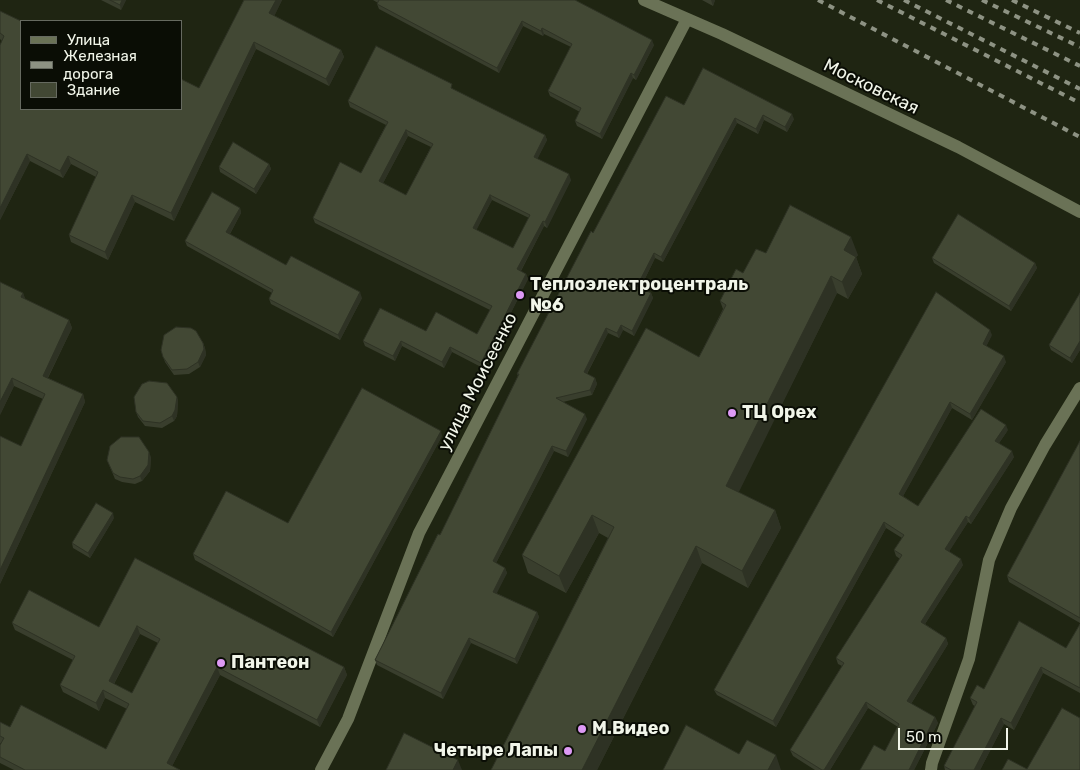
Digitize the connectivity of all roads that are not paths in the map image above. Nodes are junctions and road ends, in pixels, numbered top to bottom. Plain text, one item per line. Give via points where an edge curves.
1 (644, 0) edge
2 (687, 19) junction
3 (1080, 212) edge
4 (1080, 388) edge
5 (321, 770) edge
6 (931, 770) edge

1 - 2 street, Московская
2 - 3 street, Московская via 958,148
2 - 5 street, улица Моисеенко via 419,533 348,719
4 - 6 street via 1010,508 990,560 969,659

